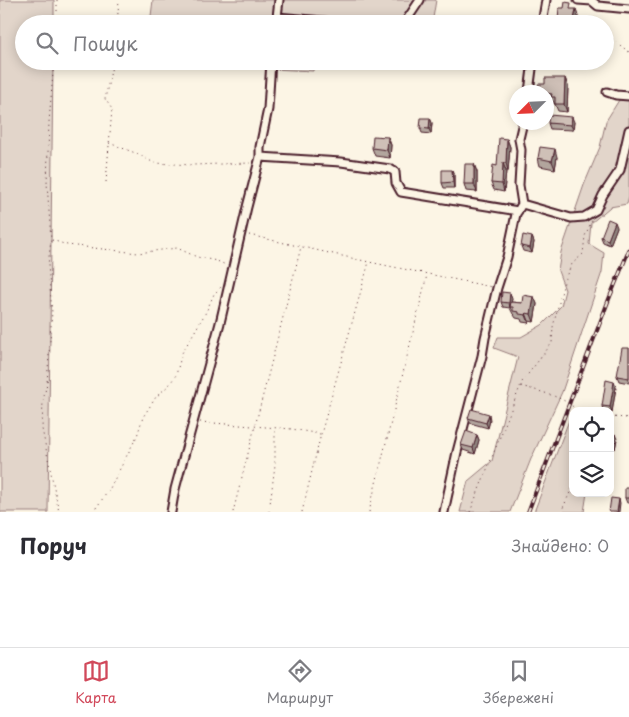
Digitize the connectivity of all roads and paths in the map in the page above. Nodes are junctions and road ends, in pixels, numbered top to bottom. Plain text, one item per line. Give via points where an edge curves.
1 (57, 0) edge
2 (119, 0) edge
3 (279, 0) edge
4 (420, 0) edge
5 (543, 0) edge
6 (578, 0) edge
7 (629, 8) edge
8 (57, 15) edge
9 (118, 15) edge
10 (277, 15) edge
11 (410, 15) edge
12 (542, 15) edge
13 (614, 41) edge
14 (629, 52) edge
15 (53, 70) edge
16 (111, 70) edge
17 (270, 70) edge
18 (532, 70) edge
19 (530, 85) edge
20 (607, 92) dead end
21 (629, 96) edge
22 (521, 130) edge
23 (629, 130) edge
24 (109, 143) junction
25 (260, 160) junction
26 (106, 182) dead end
27 (520, 208) junction
28 (596, 210) junction
29 (241, 233) junction
30 (51, 240) junction
31 (301, 247) junction
32 (369, 262) junction
33 (233, 268) junction
34 (427, 274) junction
35 (231, 278) junction
36 (497, 288) junction
37 (520, 386) junction
38 (575, 407) edge
39 (614, 417) edge
40 (629, 418) edge
41 (193, 422) junction
42 (255, 427) junction
43 (275, 429) junction
44 (321, 434) junction
45 (569, 495) edge
46 (59, 512) edge
47 (93, 512) edge
48 (171, 512) edge
49 (234, 512) edge
50 (269, 512) edge
51 (302, 512) edge
52 (369, 512) edge
53 (444, 512) edge
54 (470, 512) edge
55 (562, 512) edge

1 - 8 path
2 - 9 path
3 - 10 street
4 - 11 street
5 - 12 street
6 - 7 street via 592,1 598,6
13 - 14 path
15 - 30 path via 47,183
16 - 24 path via 104,99 112,109
17 - 25 street
18 - 19 street
20 - 21 street
22 - 27 street
23 - 28 street via 620,170
24 - 25 path via 154,162 193,165
24 - 26 path
25 - 27 street via 341,162 390,169 395,172 401,192
25 - 29 street
27 - 28 street via 571,218 584,217
27 - 36 street
28 - 37 path via 585,236 583,254 572,264 565,278 552,343
29 - 31 path
29 - 33 street
30 - 33 path via 67,245 138,253 177,248
30 - 46 path via 48,265 51,338 42,429
31 - 32 path
31 - 42 path
32 - 34 path
32 - 44 path
33 - 35 street
34 - 36 path
34 - 52 path
35 - 41 street
35 - 47 path via 214,294 182,353 176,375 142,417 137,436 109,490
36 - 53 street
37 - 38 path
37 - 54 path
39 - 40 path
41 - 42 path
41 - 48 street
42 - 43 path
42 - 49 path
43 - 44 path
43 - 50 path via 275,465
44 - 51 path
45 - 55 path

